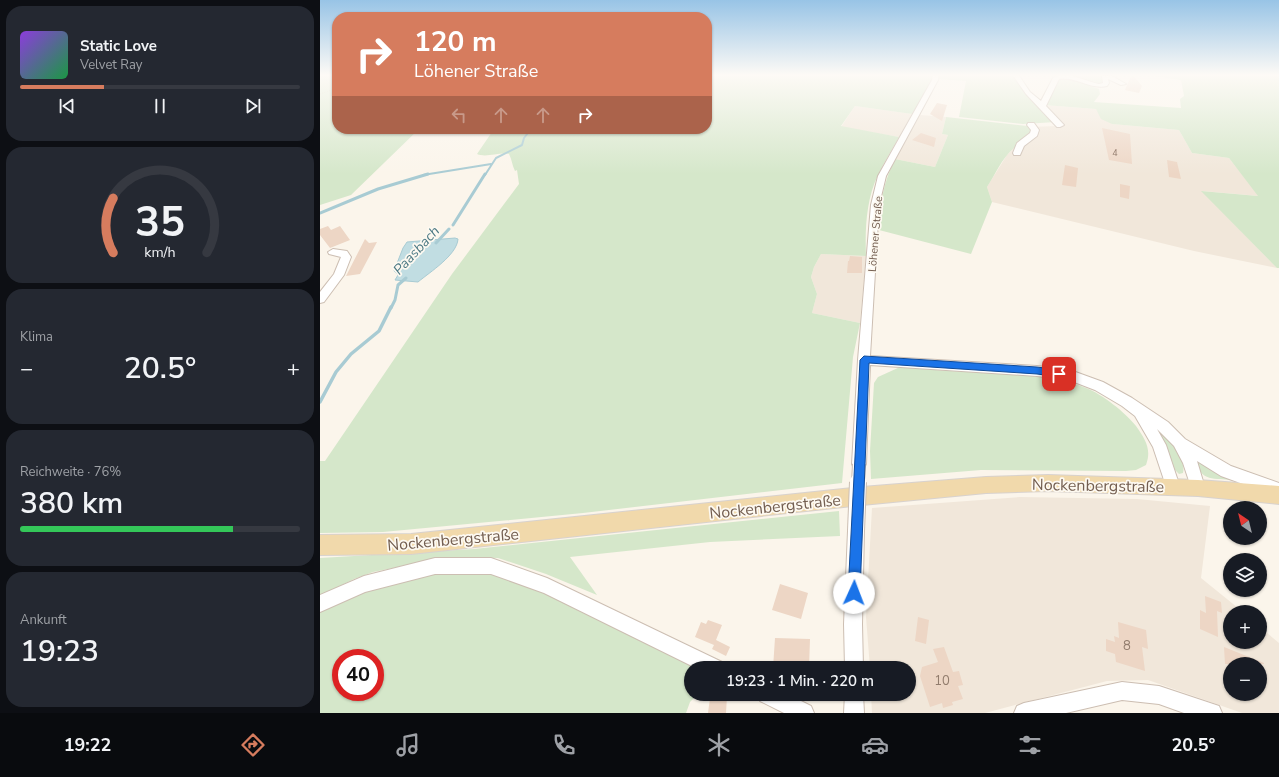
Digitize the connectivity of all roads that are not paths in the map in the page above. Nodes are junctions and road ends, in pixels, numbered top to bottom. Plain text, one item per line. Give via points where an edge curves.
1 (921, 107) edge
2 (1043, 107) edge
3 (1031, 125) dead end
4 (1060, 125) dead end
5 (1016, 153) dead end
6 (333, 252) dead end
7 (320, 299) edge
8 (864, 360) junction
9 (1140, 412) junction
10 (1180, 443) junction
11 (1173, 487) junction
12 (1198, 488) junction
13 (1279, 490) edge
14 (1279, 495) edge
15 (320, 545) edge
16 (320, 604) edge
17 (702, 661) edge
18 (854, 661) edge
19 (781, 701) edge
20 (854, 701) edge
21 (804, 713) edge
22 (854, 713) edge
23 (1024, 713) edge
24 (1212, 713) edge

1 - 8 street, Löhener Straße via 882,176 875,205
2 - 4 street
3 - 5 street via 1035,130 1034,134 1020,145
6 - 7 street via 343,253 346,257 339,275
8 - 9 street via 1070,375 1112,393
8 - 18 street, Löhener Straße, bridge via 856,531
9 - 10 street via 1163,426
9 - 11 street via 1159,445
10 - 12 street via 1190,462
10 - 13 street via 1226,471
11 - 12 main road, Nockenbergstraße
11 - 15 main road, Nockenbergstraße via 1048,483 986,485 411,544
12 - 14 main road, Nockenbergstraße
16 - 17 street, Nockenbergstraße via 364,584 435,566 491,566 547,586
19 - 21 street
20 - 22 street
23 - 24 street via 1122,691 1159,695

